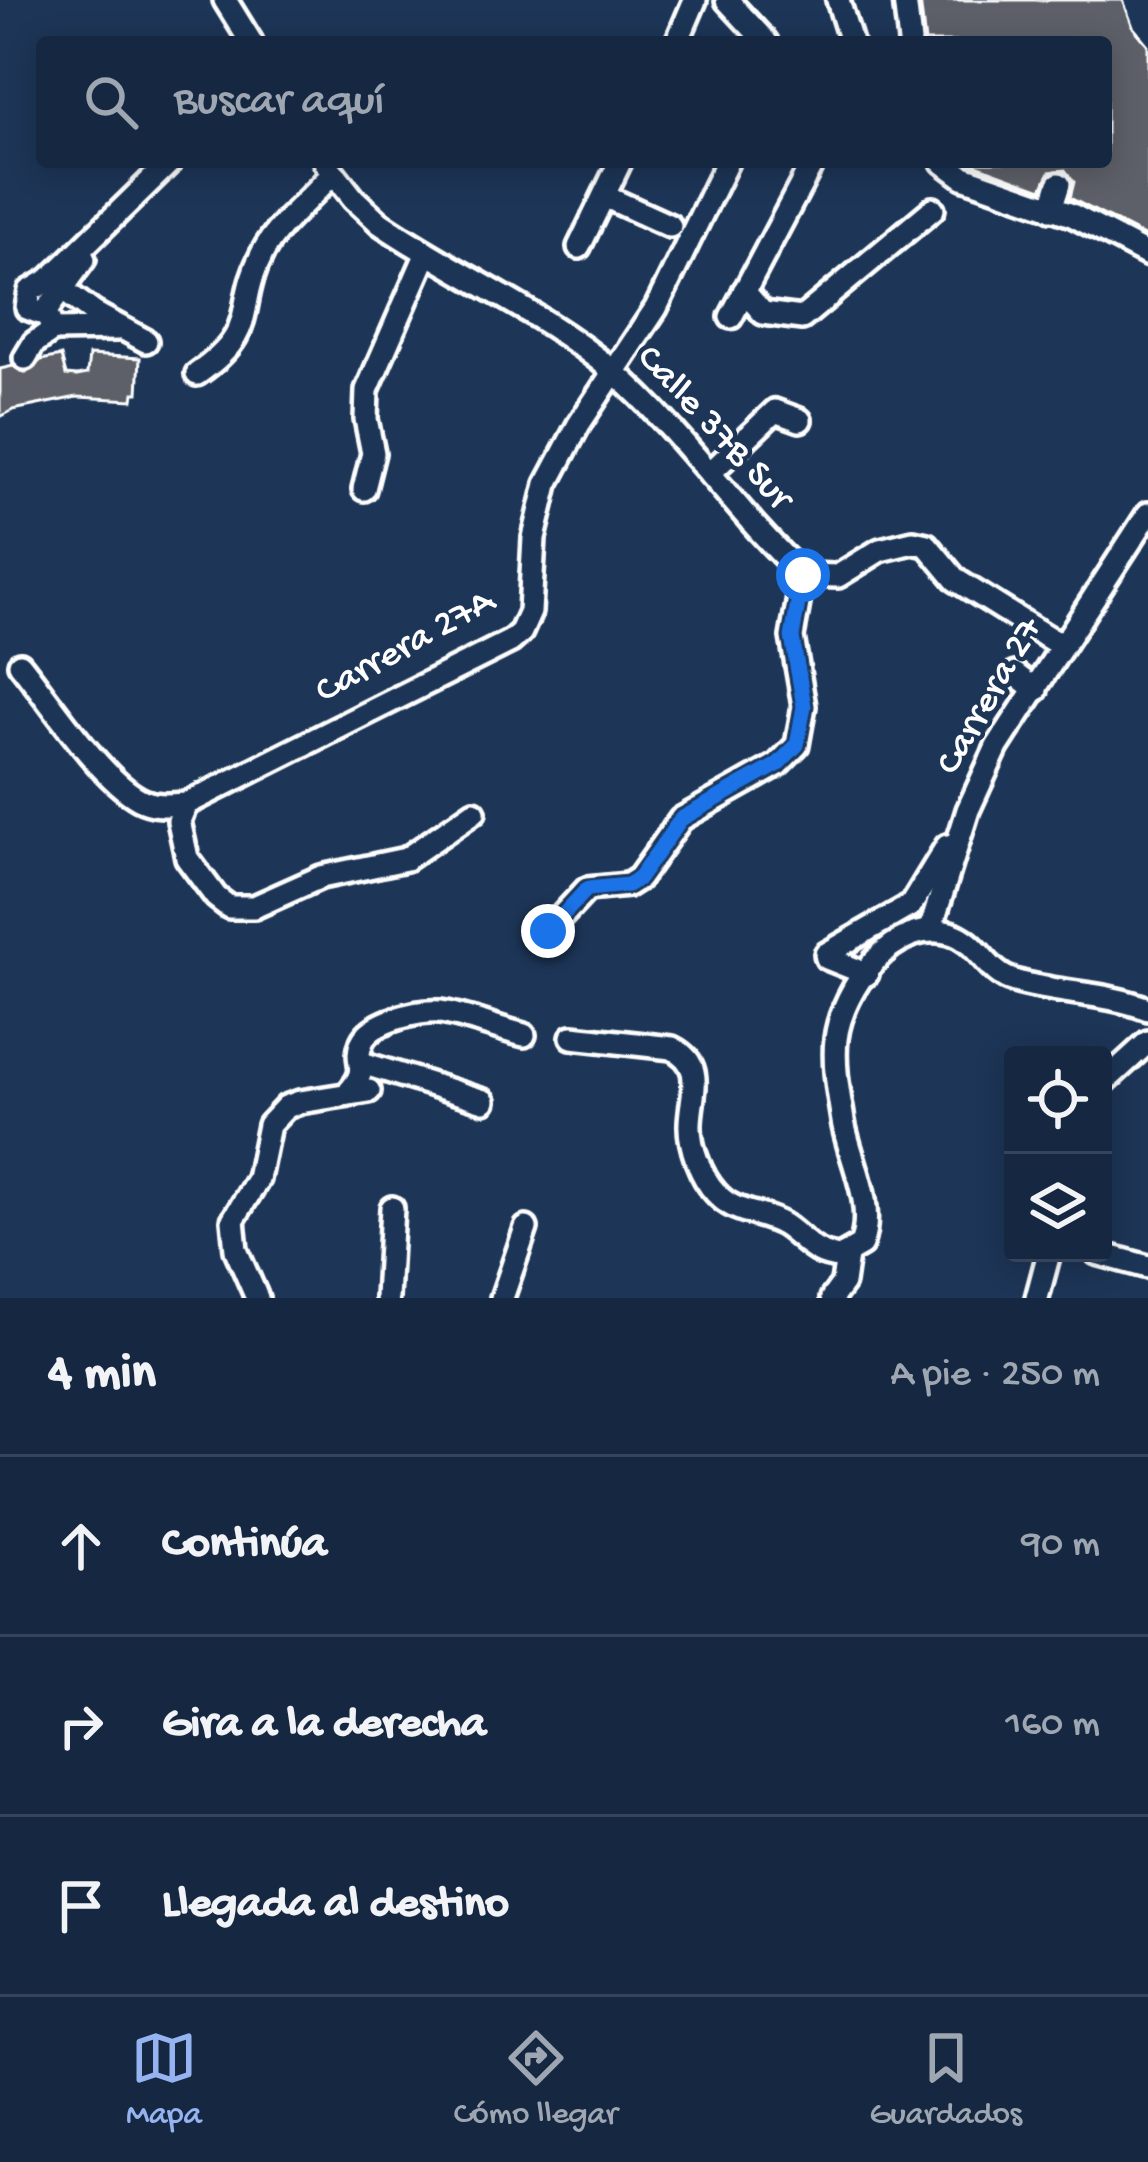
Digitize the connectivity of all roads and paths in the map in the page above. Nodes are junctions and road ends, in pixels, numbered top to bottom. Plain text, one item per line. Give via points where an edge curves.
1 (225, 0) edge
2 (695, 0) edge
3 (727, 0) edge
4 (838, 0) edge
5 (904, 0) edge
6 (247, 36) edge
7 (680, 36) edge
8 (760, 36) edge
9 (849, 36) edge
10 (909, 36) edge
11 (166, 168) edge
12 (178, 168) edge
13 (329, 168) edge
14 (617, 168) edge
15 (724, 168) edge
16 (810, 168) edge
17 (954, 168) edge
18 (155, 182) junction
19 (1058, 184) dead end
20 (604, 196) junction
21 (933, 209) dead end
22 (1051, 209) junction
23 (670, 226) dead end
24 (579, 247) dead end
25 (426, 254) junction
26 (1148, 255) edge
27 (56, 285) junction
28 (744, 291) junction
29 (731, 317) dead end
30 (49, 321) junction
31 (122, 329) junction
32 (146, 341) dead end
33 (25, 358) dead end
34 (614, 373) junction
35 (197, 374) dead end
36 (800, 420) dead end
37 (711, 472) junction
38 (364, 489) dead end
39 (1148, 514) edge
40 (803, 575) junction
41 (1060, 645) junction
42 (20, 664) dead end
43 (1015, 674) dead end
44 (1036, 690) junction
45 (186, 804) junction
46 (968, 810) junction
47 (474, 812) dead end
48 (548, 931) dead end
49 (930, 931) junction
50 (867, 974) junction
51 (1148, 1009) edge
52 (524, 1035) dead end
53 (572, 1037) dead end
54 (1148, 1042) edge
55 (362, 1064) junction
56 (1112, 1075) edge
57 (484, 1101) dead end
58 (392, 1208) dead end
59 (526, 1228) dead end
60 (847, 1255) junction
61 (1112, 1257) edge
62 (1047, 1262) edge
63 (1148, 1267) edge
64 (257, 1298) edge
65 (386, 1298) edge
66 (502, 1298) edge
67 (832, 1298) edge
68 (1037, 1298) edge

1 - 6 street
2 - 7 street
3 - 8 street
4 - 9 street
5 - 10 street
11 - 18 street
12 - 18 street
13 - 25 street, Calle 37B Sur via 380,223
13 - 35 street via 262,253 234,343
14 - 20 street
15 - 34 street, Carrera 27A via 656,308
16 - 28 street
17 - 22 street
18 - 27 street
19 - 22 street
20 - 23 street
20 - 24 street
21 - 28 street via 802,319 763,313
22 - 26 street
25 - 34 street, Calle 37B Sur
25 - 38 street via 367,390 373,453
27 - 30 street
27 - 31 street
28 - 29 street
30 - 31 street
30 - 33 street
31 - 32 street
34 - 37 street, Calle 37B Sur
34 - 45 street, Carrera 27A via 547,484 521,632
36 - 37 street via 775,411
37 - 40 street, Calle 37B Sur
39 - 41 street, Carrera 27
40 - 41 street via 838,575 880,550 927,544 956,580
40 - 48 street via 792,637 804,706 797,745 777,765 681,819 639,878 587,889
41 - 44 street, Carrera 27
42 - 45 street via 124,788 142,801
43 - 44 street
44 - 46 street, Carrera 27
45 - 47 street via 179,821 187,858 229,907 254,907 321,877 406,859
46 - 49 street, Carrera 27
46 - 50 street via 911,905 826,954
49 - 50 street via 900,938
49 - 51 street via 968,941 1000,977
50 - 60 street via 848,1000 836,1040 845,1133 866,1205 863,1240
52 - 55 street via 425,1012 371,1030
53 - 60 street via 686,1056 695,1070 692,1142 716,1194 779,1222 816,1252
54 - 56 street
55 - 57 street
55 - 64 street via 358,1093 286,1108 269,1125 258,1179 233,1220
58 - 65 street
59 - 66 street
60 - 67 street
61 - 63 street
62 - 68 street

